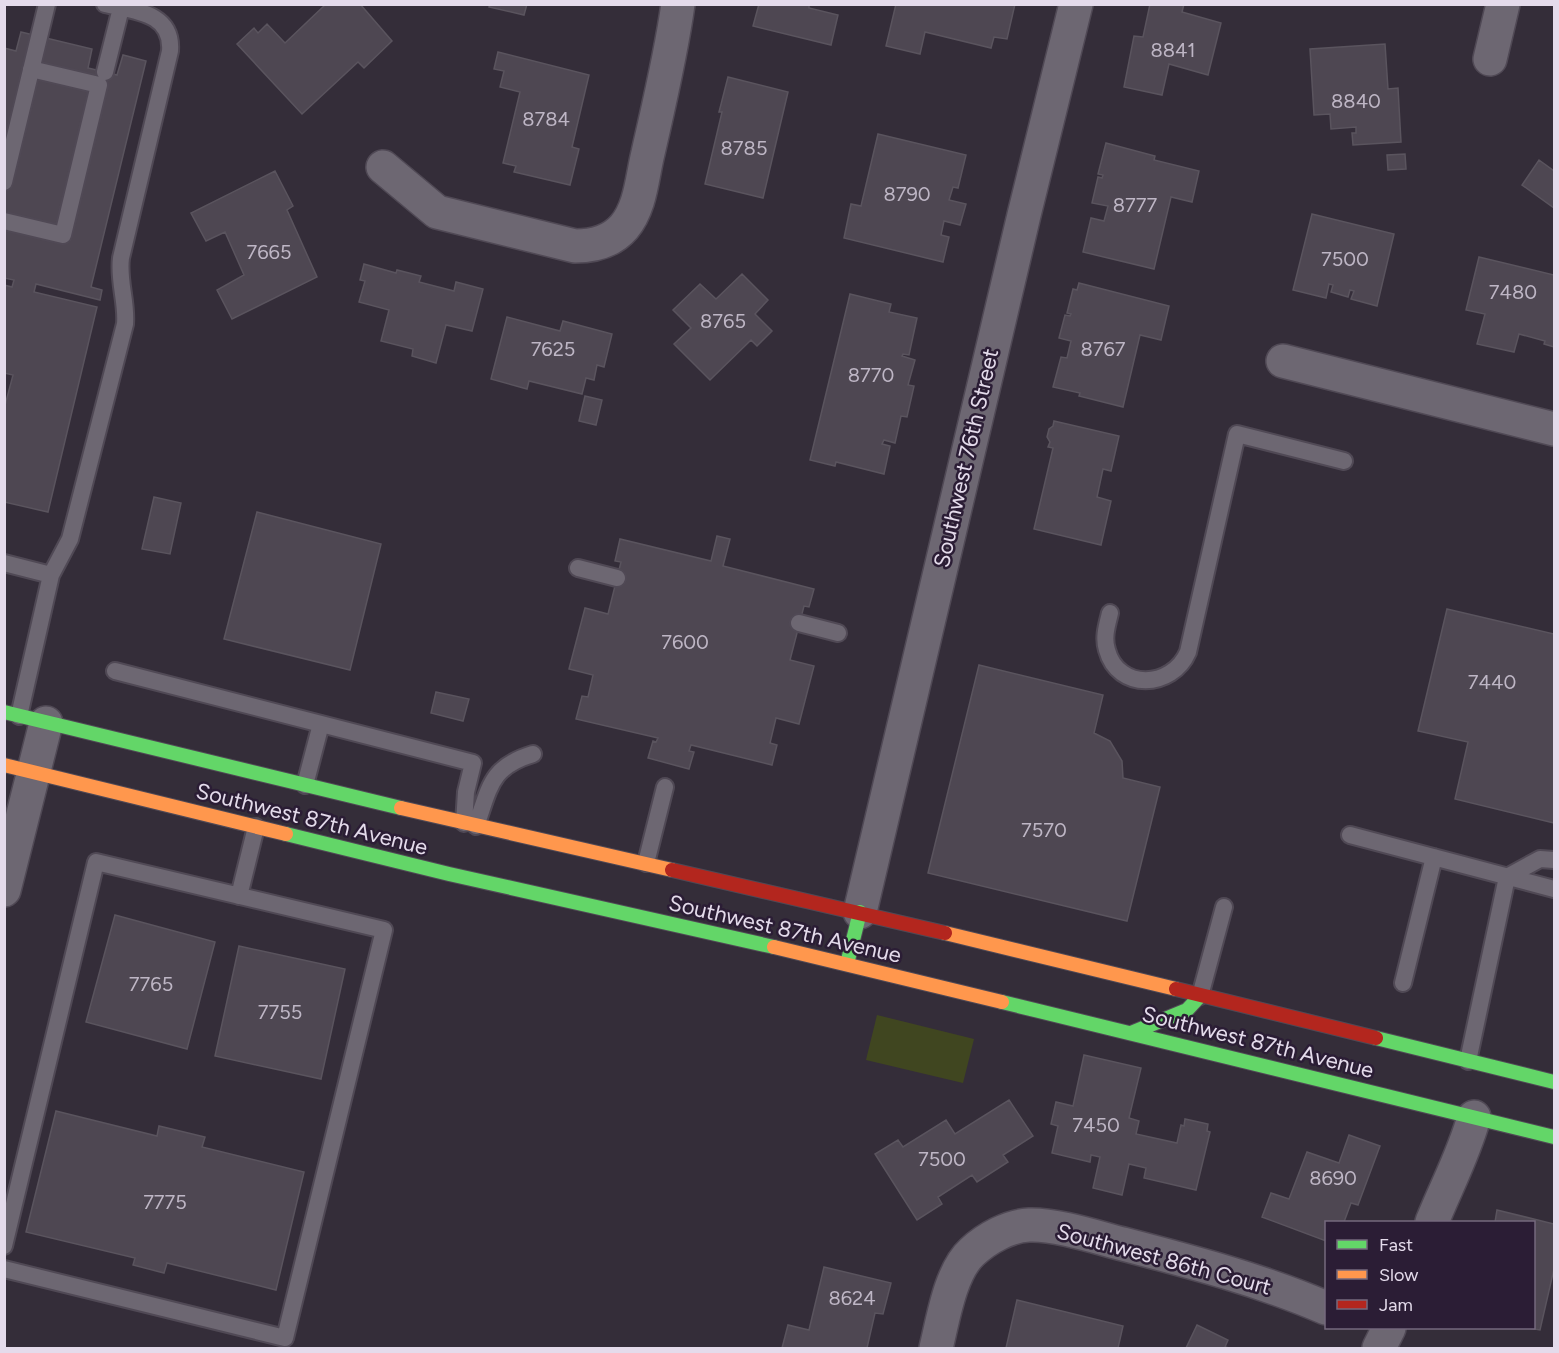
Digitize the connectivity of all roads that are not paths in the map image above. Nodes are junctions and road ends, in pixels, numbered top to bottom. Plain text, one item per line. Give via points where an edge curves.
1 (47, 4) edge
2 (678, 4) edge
3 (1077, 4) edge
4 (1503, 4) edge
5 (113, 6) edge
6 (152, 10) edge
7 (1490, 59) dead end
8 (31, 69) junction
9 (105, 72) dead end
10 (383, 167) dead end
11 (4, 182) edge
12 (4, 221) edge
13 (1283, 361) dead end
14 (1554, 429) edge
15 (1344, 461) dead end
16 (4, 563) edge
17 (578, 568) dead end
18 (51, 575) junction
19 (617, 578) dead end
20 (1110, 614) dead end
21 (799, 623) dead end
22 (838, 633) dead end
23 (115, 671) dead end
24 (23, 717) edge
25 (321, 724) junction
26 (533, 754) dead end
27 (20, 769) edge
28 (305, 785) junction
29 (665, 787) dead end
30 (256, 827) junction
31 (467, 828) junction
32 (1350, 835) dead end
33 (1434, 856) junction
34 (1554, 860) edge
35 (646, 863) junction
36 (1507, 877) junction
37 (1554, 889) edge
38 (4, 890) edge
39 (239, 896) junction
40 (1224, 907) dead end
41 (860, 912) junction
42 (847, 964) junction
43 (1403, 983) dead end
44 (1200, 996) junction
45 (1131, 1033) junction
46 (1469, 1067) junction
47 (1554, 1082) edge
48 (1473, 1112) junction
49 (1554, 1137) edge
50 (1436, 1210) edge
51 (4, 1246) edge
52 (4, 1269) edge
53 (1325, 1308) edge
54 (936, 1348) edge

1 - 8 lane
2 - 10 street via 638,196 623,228 607,240 575,246 437,212
3 - 41 street, Southwest 76th Street
4 - 7 street
5 - 6 lane
5 - 9 lane
6 - 18 lane via 171,42 121,258 124,324 70,539
8 - 11 lane
8 - 12 lane via 99,85 63,235
13 - 14 street
15 - 20 lane via 1237,434 1192,633 1185,659 1176,671 1157,680 1137,679 1118,668 1108,653
16 - 18 lane
17 - 19 lane
18 - 24 lane
21 - 22 lane
23 - 25 lane
24 - 27 street
24 - 28 main road, Southwest 87th Avenue
25 - 28 lane
25 - 31 lane via 473,763 466,792
26 - 31 lane via 515,759 496,775
27 - 30 main road, Southwest 87th Avenue
27 - 38 street
28 - 31 main road, Southwest 87th Avenue
29 - 35 lane
30 - 39 lane
30 - 42 main road, Southwest 87th Avenue via 451,869
31 - 35 main road, Southwest 87th Avenue
32 - 33 lane
33 - 36 lane
33 - 43 lane
34 - 36 lane via 1540,859
35 - 41 main road, Southwest 87th Avenue
36 - 37 lane
36 - 46 lane
39 - 51 lane via 96,862
39 - 52 lane via 384,930 285,1338
40 - 44 lane
41 - 42 main road
41 - 44 main road, Southwest 87th Avenue
42 - 45 main road, Southwest 87th Avenue
44 - 45 main road via 1187,1010
44 - 46 main road, Southwest 87th Avenue
45 - 48 main road, Southwest 87th Avenue
46 - 47 main road, Southwest 87th Avenue
48 - 49 main road, Southwest 87th Avenue
48 - 50 street via 1468,1137
53 - 54 street, Southwest 86th Court via 1210,1267 1092,1236 1028,1225 985,1241 970,1253 952,1286

